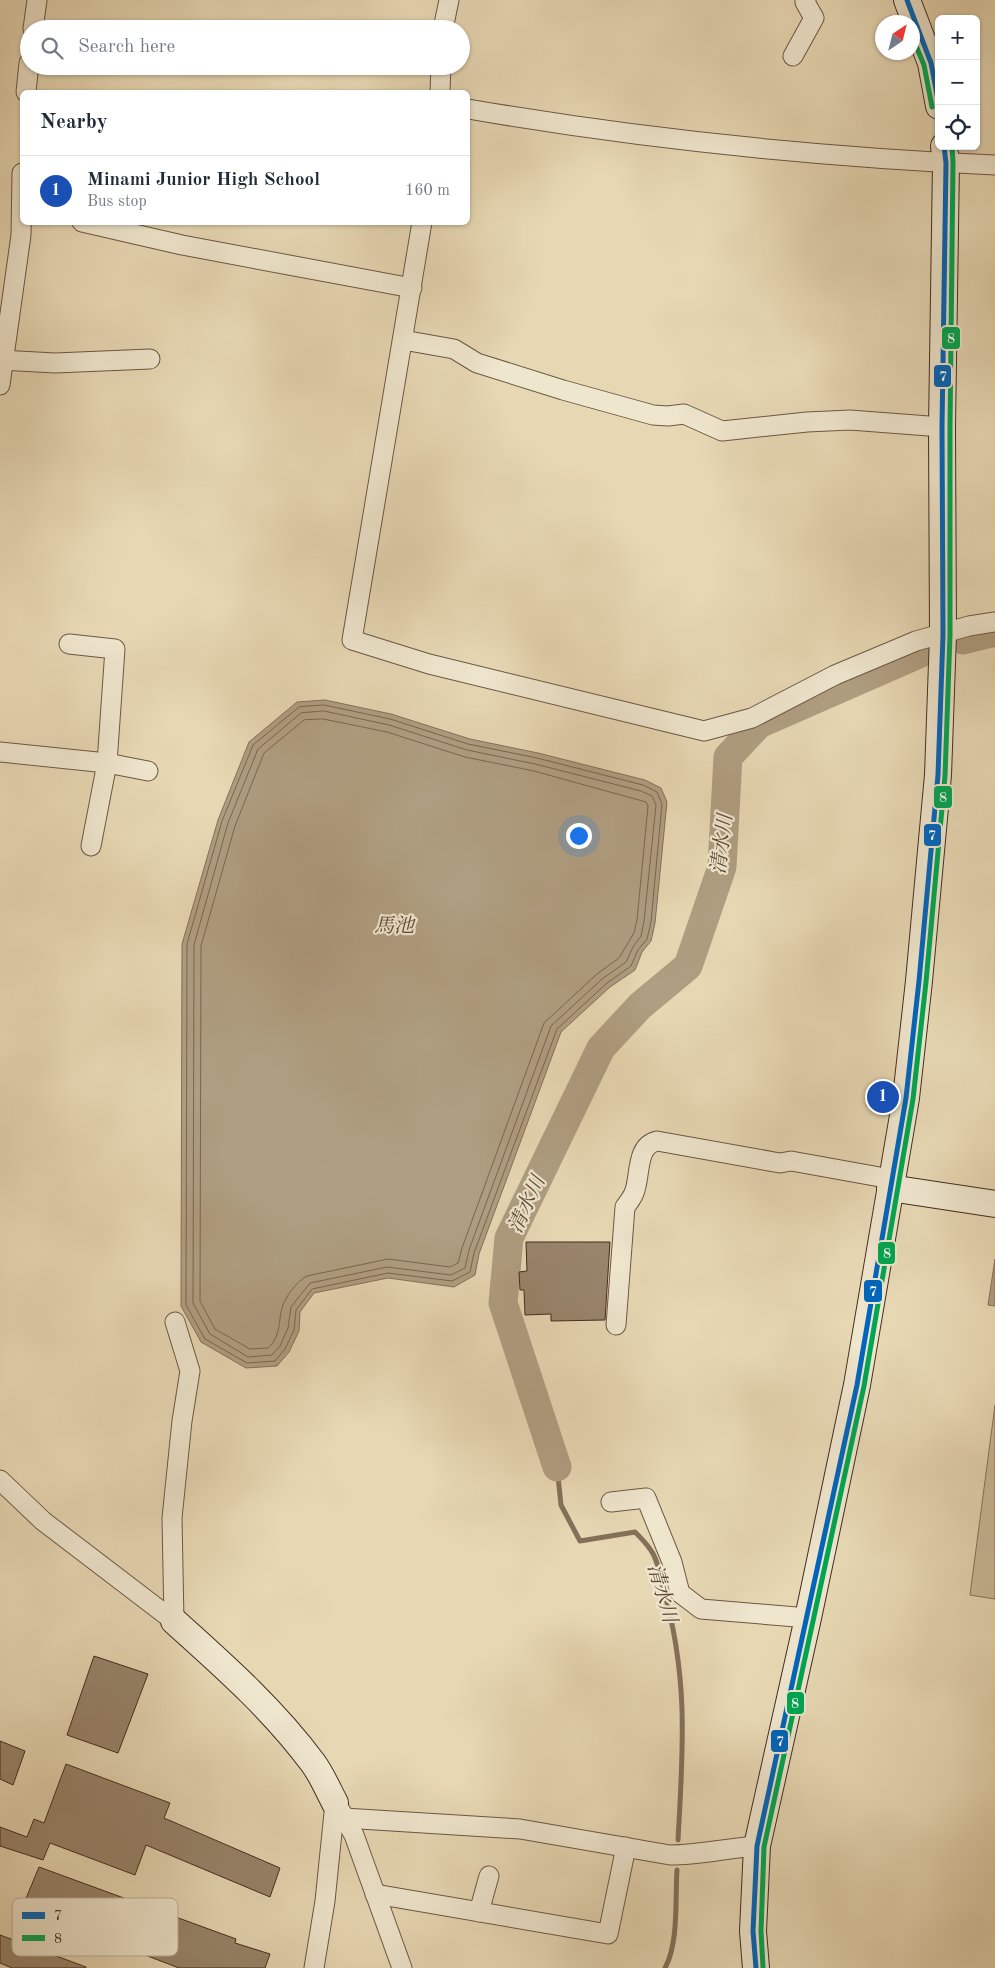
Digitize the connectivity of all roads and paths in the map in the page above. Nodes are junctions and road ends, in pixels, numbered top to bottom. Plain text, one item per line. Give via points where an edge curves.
1 (37, 0) edge
2 (449, 0) edge
3 (806, 0) edge
4 (907, 0) edge
5 (34, 20) edge
6 (445, 20) edge
7 (793, 56) dead end
8 (28, 75) edge
9 (441, 75) edge
10 (26, 90) edge
11 (440, 90) edge
12 (939, 105) edge
13 (470, 109) edge
14 (945, 155) edge
15 (995, 166) edge
16 (21, 225) edge
17 (95, 225) edge
18 (422, 225) edge
19 (412, 288) junction
20 (402, 340) junction
21 (150, 359) dead end
22 (2, 360) edge
23 (0, 385) edge
24 (942, 427) junction
25 (995, 622) edge
26 (943, 635) junction
27 (69, 644) dead end
28 (0, 752) edge
29 (107, 763) junction
30 (148, 771) dead end
31 (91, 846) dead end
32 (891, 1184) junction
33 (995, 1204) edge
34 (175, 1322) dead end
35 (616, 1325) dead end
36 (0, 1480) edge
37 (611, 1502) dead end
38 (808, 1618) junction
39 (174, 1621) junction
40 (340, 1810) junction
41 (758, 1846) junction
42 (626, 1847) junction
43 (489, 1876) dead end
44 (375, 1894) junction
45 (479, 1912) junction
46 (314, 1968) edge
47 (402, 1968) edge
48 (756, 1968) edge

1 - 5 street
2 - 6 street
3 - 7 street via 814,18
4 - 12 street via 931,63
8 - 10 street
9 - 11 street
13 - 14 street via 581,128 809,153
14 - 15 street
14 - 24 street
16 - 22 street
17 - 19 street via 182,245
18 - 19 street
19 - 20 street
20 - 24 street via 454,350 485,365 652,415 684,414 722,431 850,420
20 - 26 street via 352,640 429,664 704,732 752,718 835,675 916,641
21 - 22 street
22 - 23 street
24 - 26 street
25 - 26 street
26 - 32 street via 938,775 921,961 906,1098
27 - 29 street via 115,649
28 - 29 street
29 - 30 street
29 - 31 street
32 - 33 street
32 - 35 street via 791,1161 780,1163 657,1141 650,1143 643,1151 634,1193 625,1207
32 - 38 street via 857,1384
34 - 39 street via 190,1372 172,1518
36 - 39 street via 43,1520
37 - 38 street via 646,1498 672,1562 680,1593 701,1609
38 - 41 street
39 - 40 street via 282,1723 314,1764
40 - 42 street via 520,1829
40 - 44 street via 354,1835
40 - 46 street
41 - 42 street via 694,1855 670,1855
41 - 48 street via 752,1931
42 - 45 street via 608,1934
43 - 45 street
44 - 45 street
44 - 47 street

